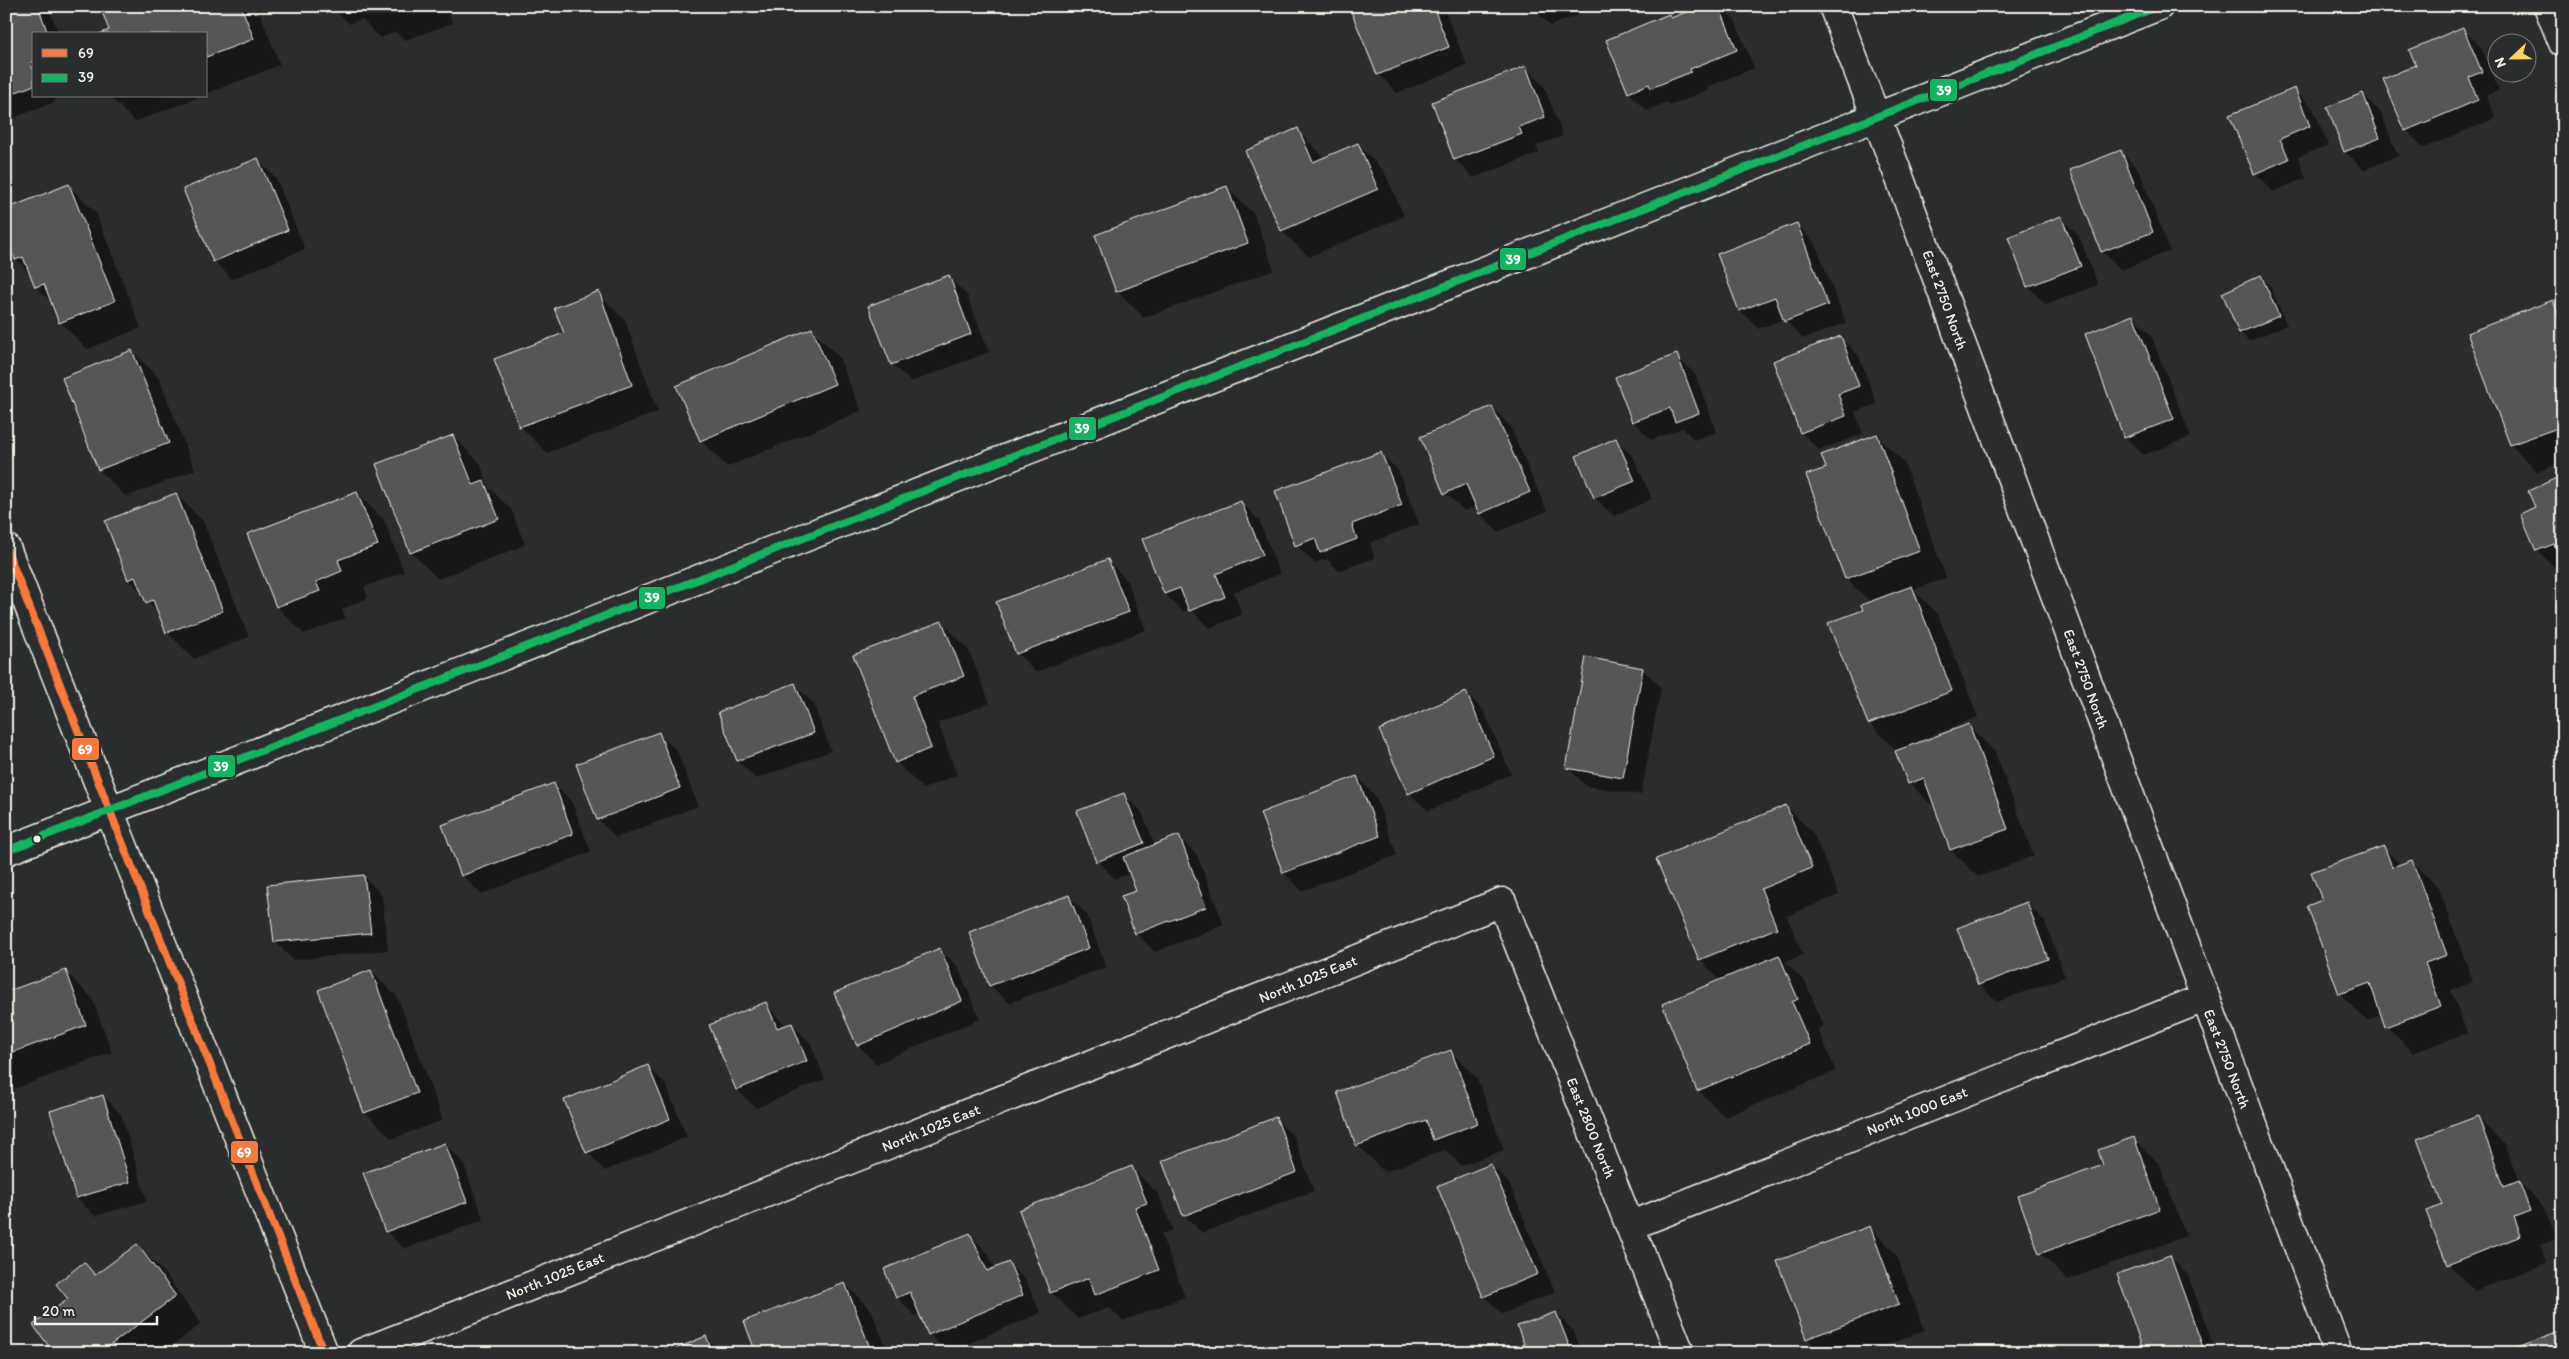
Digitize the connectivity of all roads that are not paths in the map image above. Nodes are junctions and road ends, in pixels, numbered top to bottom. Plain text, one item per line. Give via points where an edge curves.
1 (1834, 6) edge
2 (2159, 6) edge
3 (2548, 6) edge
4 (2563, 43) edge
5 (1876, 116) junction
6 (6, 548) edge
7 (109, 810) junction
8 (6, 851) edge
9 (1502, 902) joint
10 (2204, 998) junction
11 (1630, 1226) junction
12 (324, 1353) edge
13 (361, 1353) edge
14 (1680, 1353) edge
15 (2338, 1353) edge

1 - 5 street, East 2750 North
2 - 5 street
3 - 4 street
5 - 7 street
5 - 10 street, East 2750 North
6 - 7 street
7 - 8 street
7 - 12 street
9 - 11 street, East 2800 North
9 - 13 street, North 1025 East
10 - 11 street, North 1000 East
10 - 15 street, East 2750 North
11 - 14 street, East 2800 North

